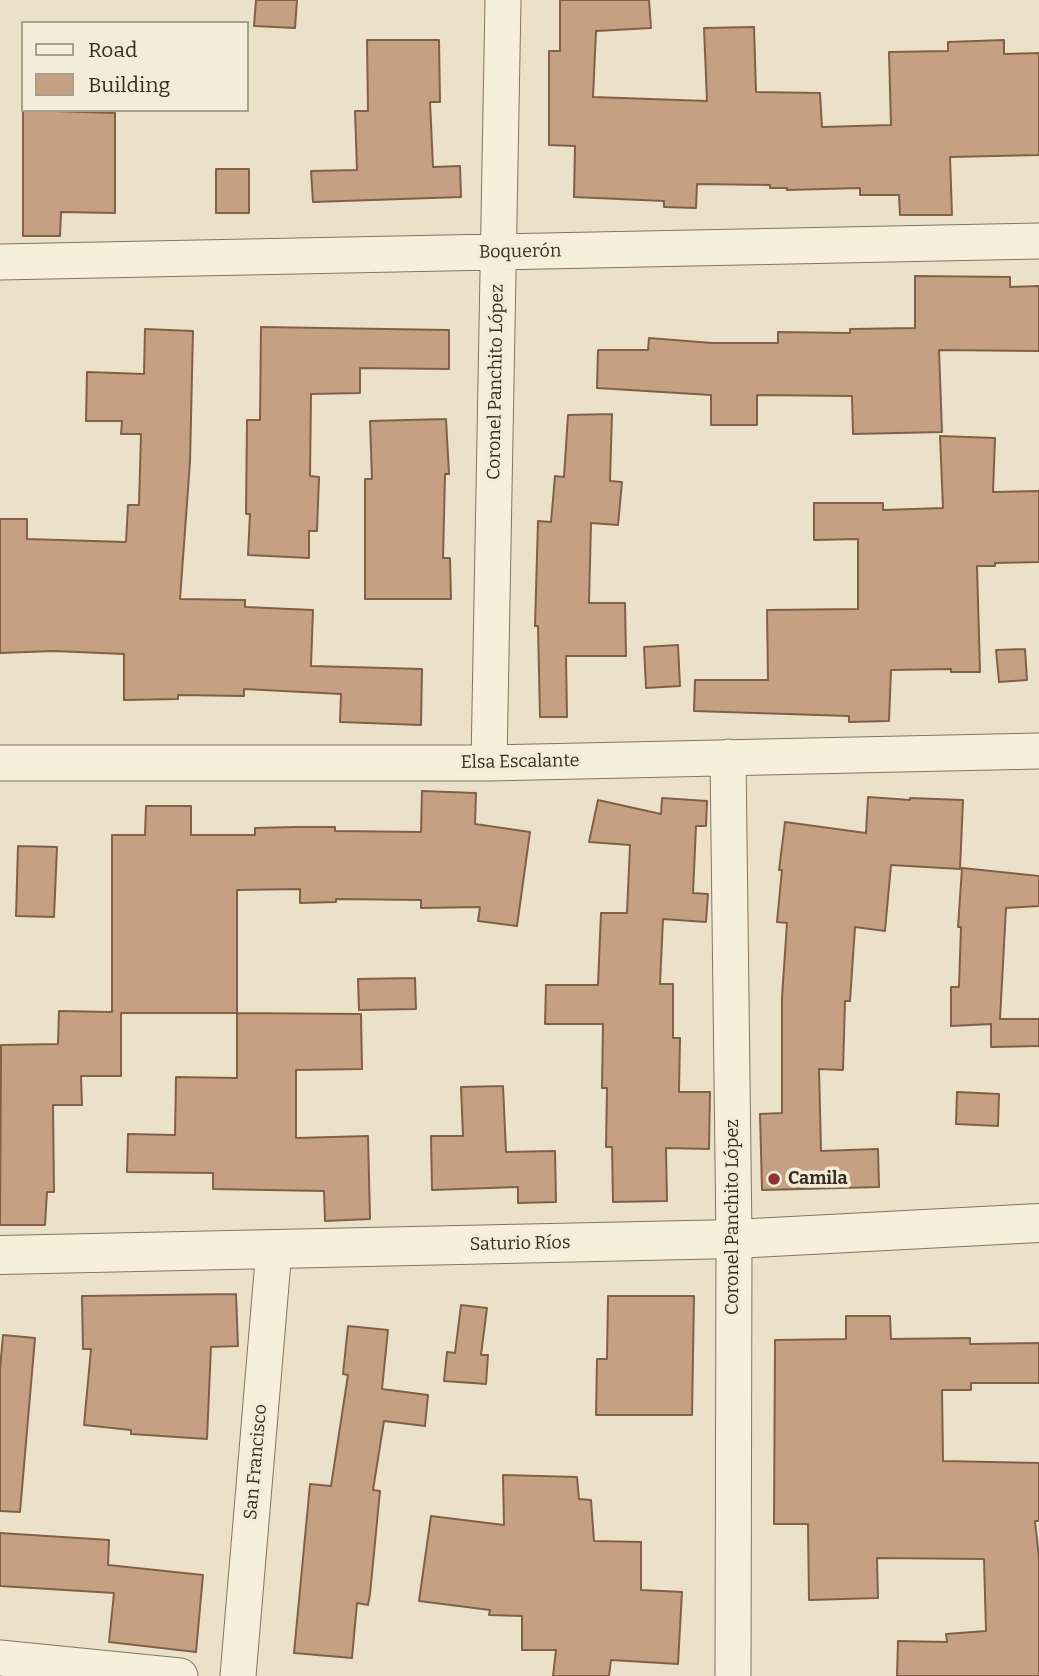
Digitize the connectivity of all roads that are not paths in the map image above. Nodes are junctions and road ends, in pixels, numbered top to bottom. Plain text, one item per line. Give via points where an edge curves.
1 (503, 0) edge
2 (1039, 242) edge
3 (498, 253) junction
4 (0, 262) edge
5 (1039, 751) edge
6 (728, 757) junction
7 (0, 763) edge
8 (489, 763) junction
9 (1039, 1223) edge
10 (734, 1239) junction
11 (274, 1249) junction
12 (0, 1255) edge
13 (0, 1658) edge
14 (180, 1676) edge
15 (238, 1676) edge
16 (733, 1676) edge

1 - 3 street, Coronel Panchito López
2 - 3 street, Boquerón
3 - 4 street, Boquerón
3 - 8 street, Coronel Panchito López
5 - 6 street, Elsa Escalante
6 - 8 street, Elsa Escalante
6 - 10 street, Coronel Panchito López
7 - 8 street, Elsa Escalante
9 - 10 street, Saturio Ríos
10 - 11 street, Saturio Ríos
10 - 16 street, Coronel Panchito López
11 - 12 street, Saturio Ríos
11 - 15 street, San Francisco
13 - 14 street

